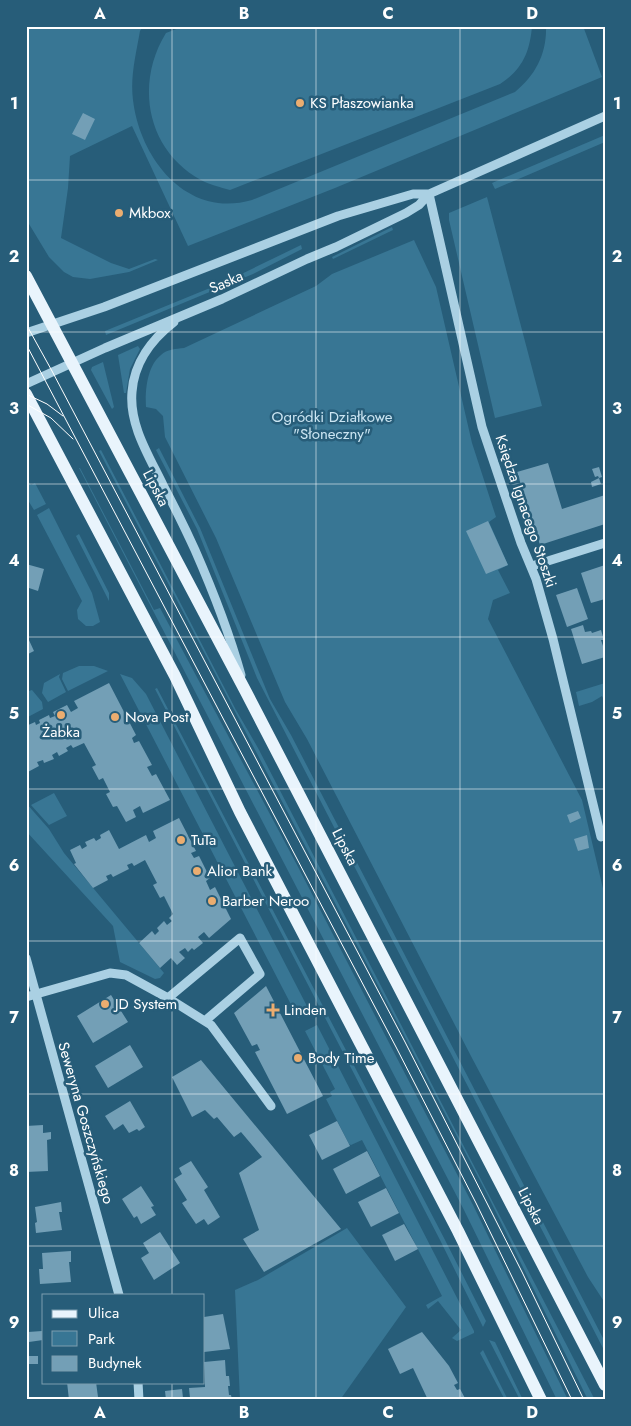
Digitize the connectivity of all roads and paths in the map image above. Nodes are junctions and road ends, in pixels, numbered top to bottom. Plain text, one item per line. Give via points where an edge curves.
1 (605, 116) edge
2 (429, 194) junction
3 (26, 276) edge
4 (182, 316) junction
5 (52, 325) junction
6 (26, 333) edge
7 (72, 362) junction
8 (26, 384) edge
9 (26, 394) edge
10 (605, 543) edge
11 (532, 566) junction
12 (246, 692) junction
13 (601, 837) dead end
14 (26, 958) edge
15 (36, 994) junction
16 (26, 997) edge
17 (168, 998) junction
18 (206, 1020) junction
19 (271, 1106) dead end
20 (119, 1294) edge
21 (138, 1384) edge
22 (605, 1385) edge
23 (139, 1400) edge
24 (541, 1400) edge

1 - 2 street, Saska
2 - 4 street, Saska via 406,213
2 - 5 street, Saska via 413,194 338,216
2 - 11 street, Księdza Ignacego Stoszki via 482,427 521,543
3 - 5 main road, Lipska
4 - 7 street, Saska
4 - 12 street via 157,337 140,362 132,392 133,413 141,439 209,583 232,640
5 - 6 street, Saska
5 - 7 main road, Lipska
7 - 8 street, Saska
7 - 12 main road, Lipska
9 - 24 main road via 175,676 240,812 462,1239
10 - 11 street
11 - 13 street, Księdza Ignacego Stoszki
12 - 22 main road, Lipska
14 - 15 street, Seweryna Goszczyńskiego
15 - 16 street
15 - 17 street via 118,973
15 - 20 street, Seweryna Goszczyńskiego
17 - 18 street
17 - 18 street via 240,938 260,974
18 - 19 street
21 - 23 street

